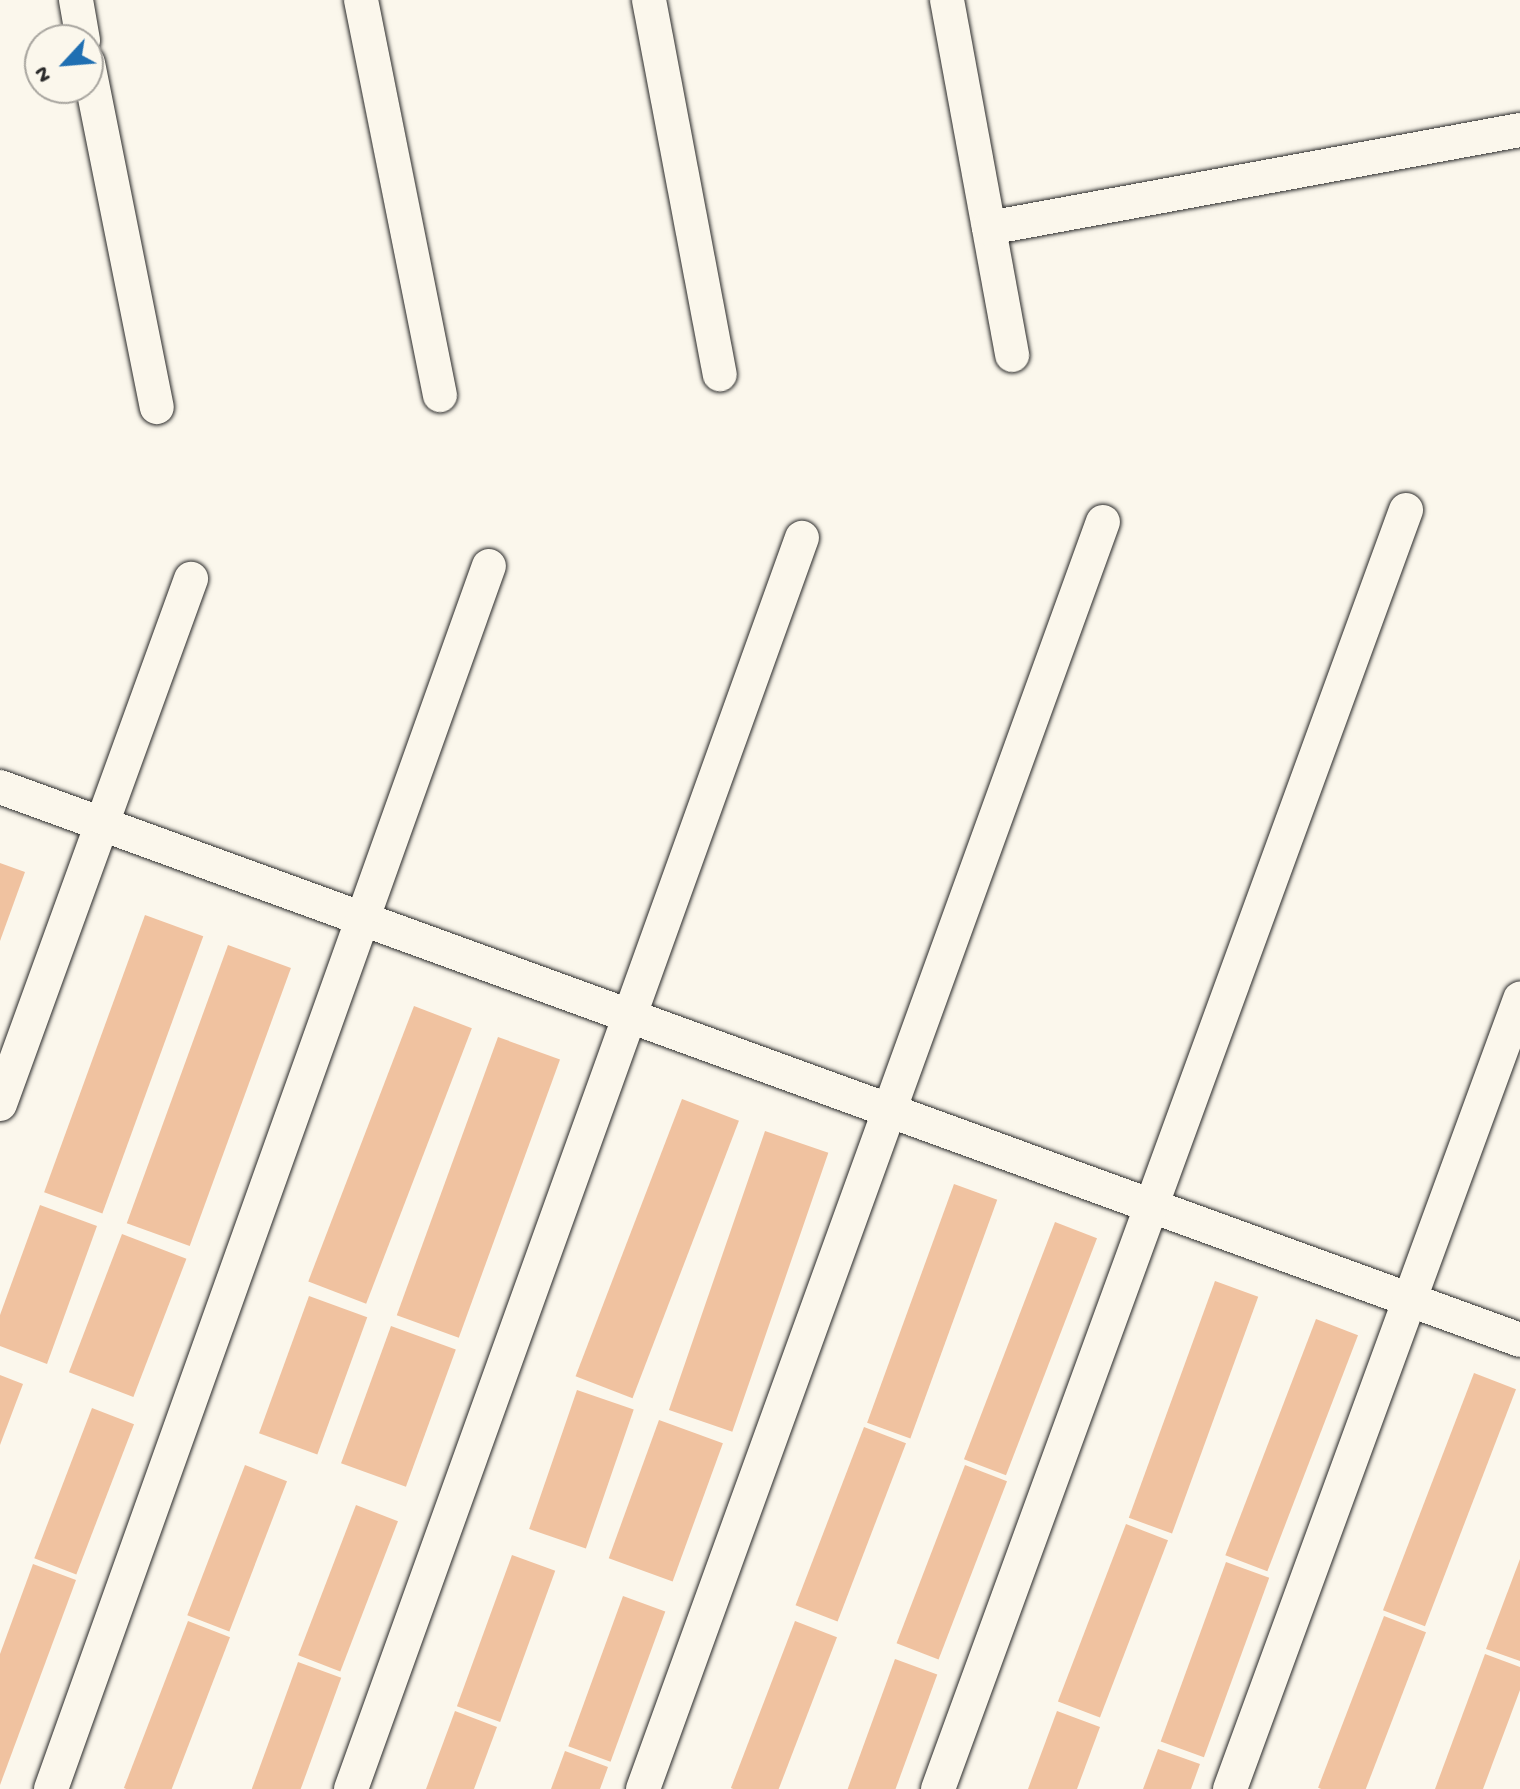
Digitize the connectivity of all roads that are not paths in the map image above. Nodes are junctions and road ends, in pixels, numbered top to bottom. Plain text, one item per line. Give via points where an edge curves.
1 (76, 0) edge
2 (361, 0) edge
3 (649, 0) edge
4 (947, 0) edge
5 (80, 24) edge
6 (96, 104) edge
7 (1520, 130) edge
8 (989, 228) junction
9 (1012, 355) dead end
10 (720, 374) dead end
11 (440, 395) dead end
12 (157, 407) dead end
13 (1406, 510) dead end
14 (1103, 522) dead end
15 (802, 538) dead end
16 (489, 566) dead end
17 (191, 579) dead end
18 (0, 787) edge
19 (99, 827) junction
20 (360, 915) junction
21 (1520, 999) edge
22 (624, 1018) junction
23 (0, 1104) edge
24 (886, 1111) junction
25 (1149, 1206) junction
26 (1410, 1302) junction
27 (1520, 1340) edge
28 (51, 1789) edge
29 (351, 1789) edge
30 (643, 1789) edge
31 (938, 1789) edge
32 (1230, 1789) edge

1 - 5 street
2 - 11 street
3 - 10 street
4 - 8 street
6 - 12 street
7 - 8 street
8 - 9 street
13 - 25 street
14 - 24 street
15 - 22 street
16 - 20 street
17 - 19 street
18 - 19 street
19 - 20 street
19 - 23 street
20 - 22 street
20 - 28 street
21 - 26 street
22 - 24 street
22 - 29 street
24 - 25 street
24 - 30 street
25 - 26 street
25 - 31 street
26 - 27 street
26 - 32 street

